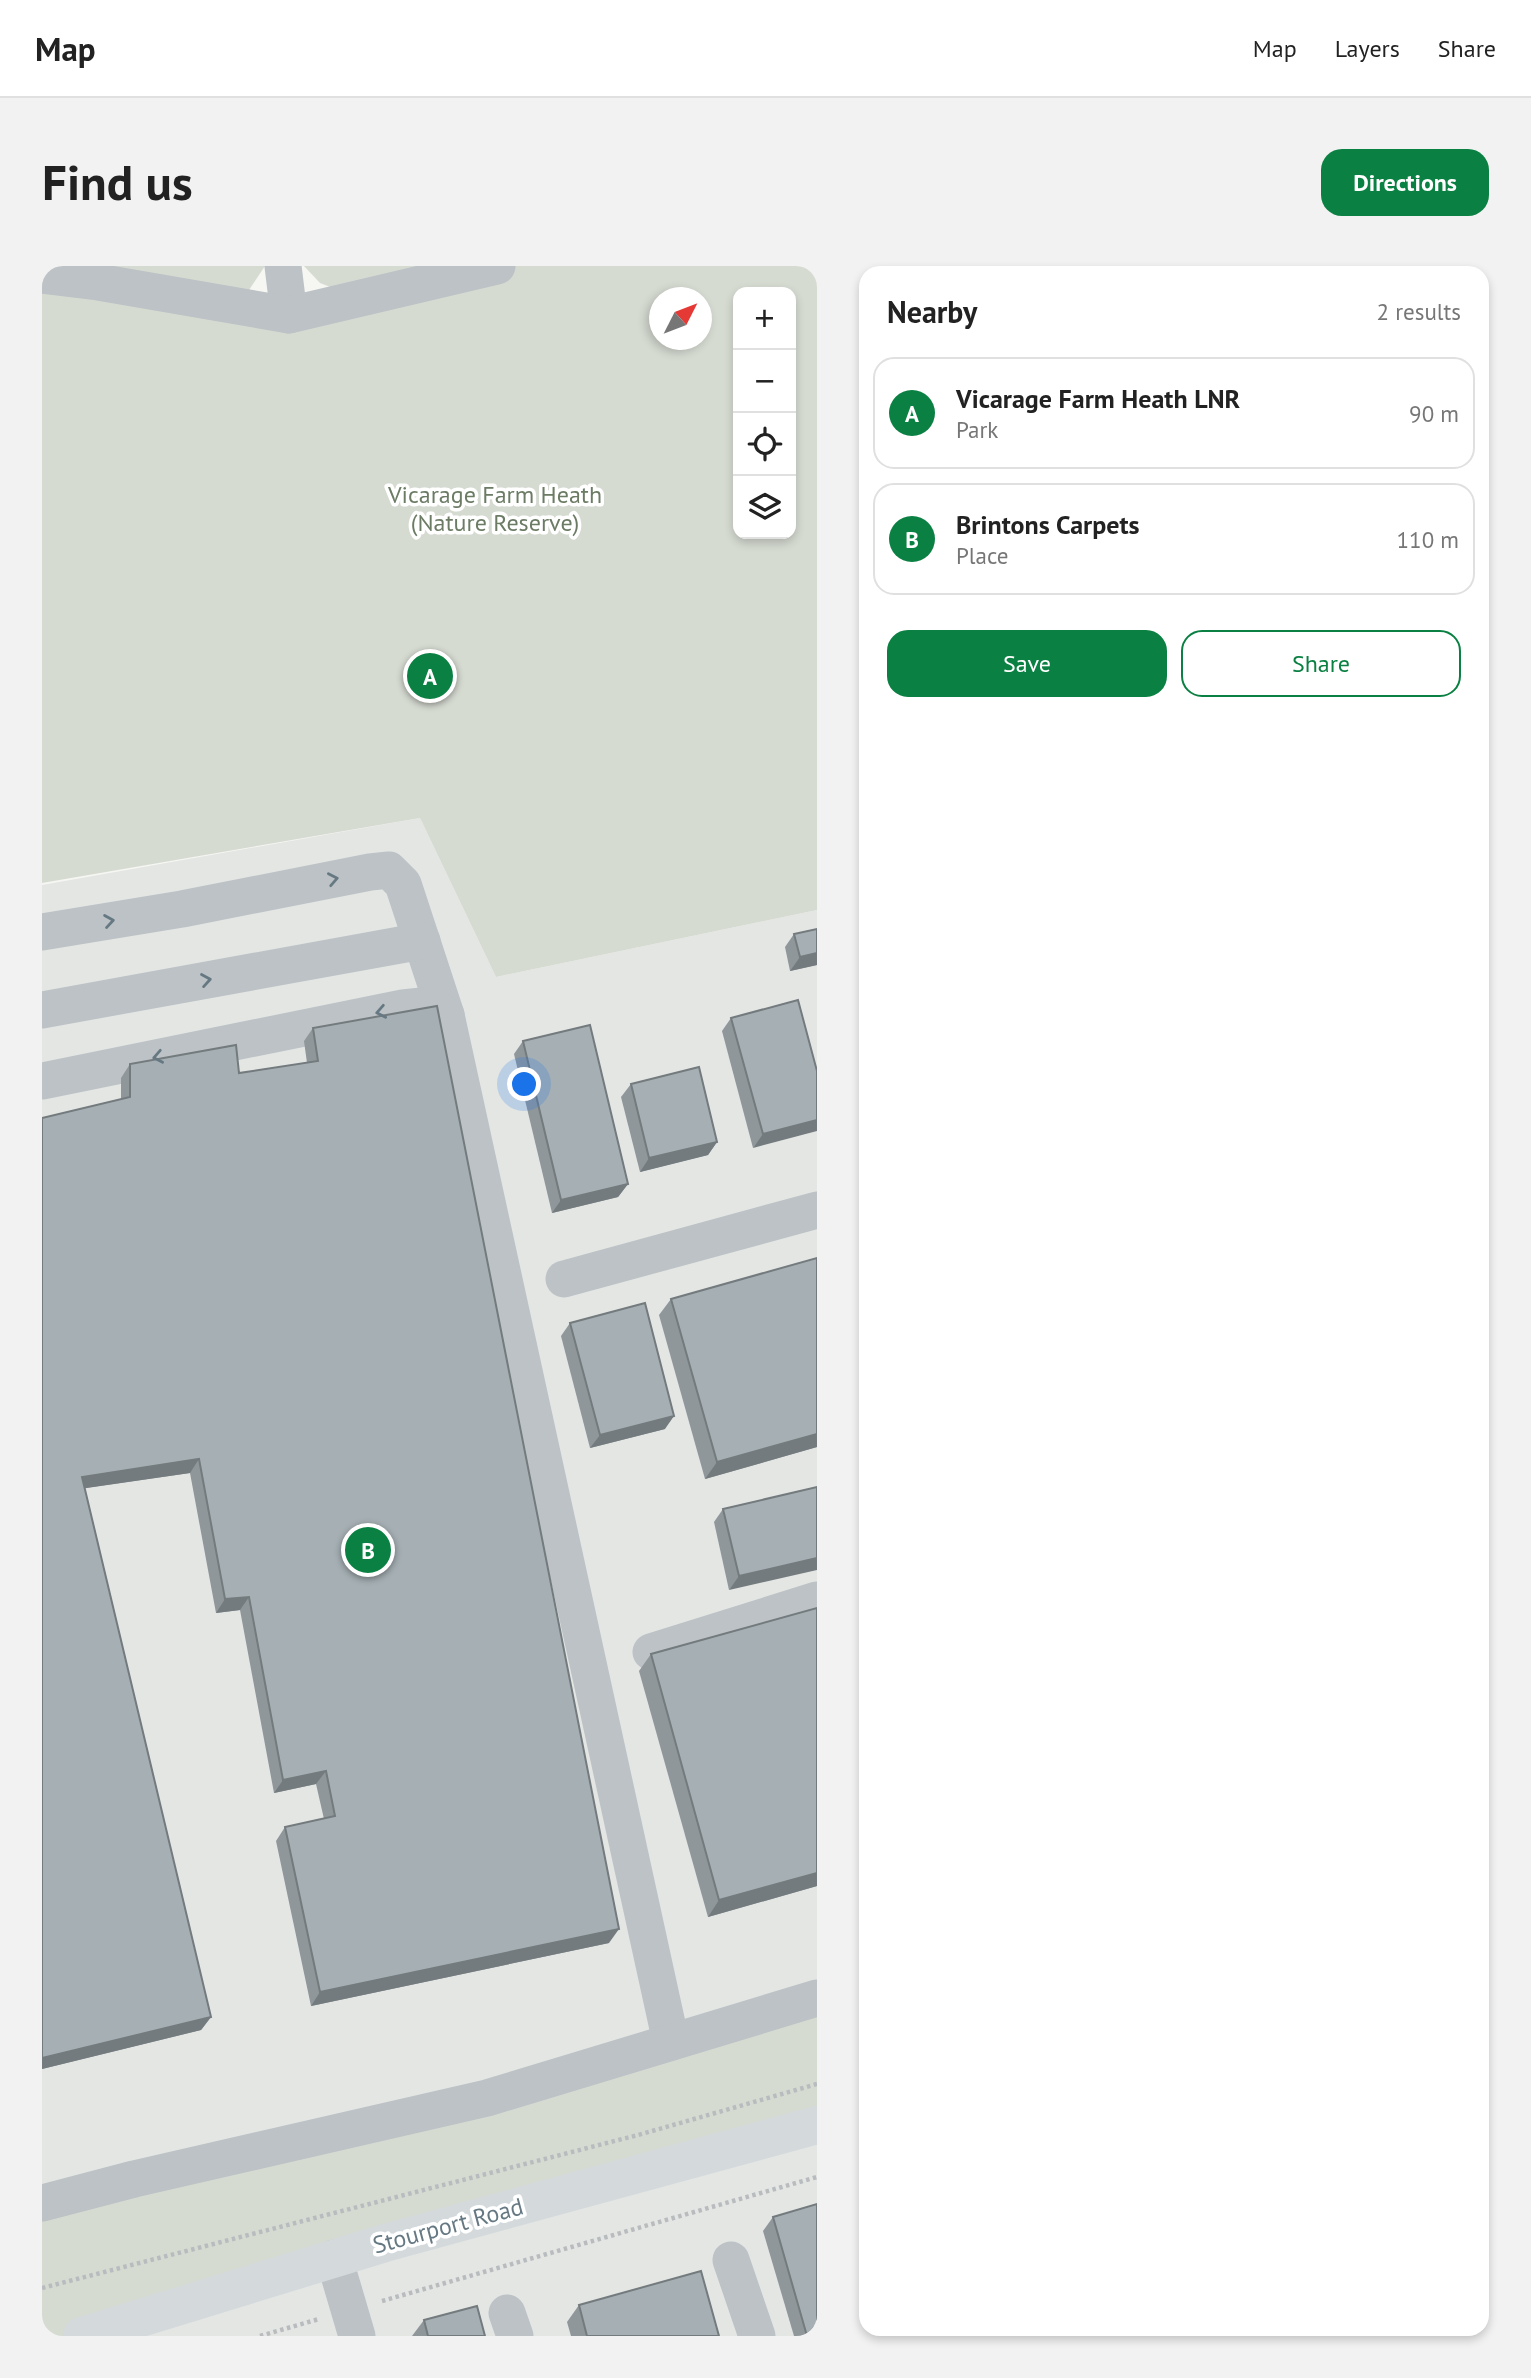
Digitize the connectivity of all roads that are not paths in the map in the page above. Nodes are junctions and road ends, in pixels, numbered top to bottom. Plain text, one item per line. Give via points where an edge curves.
1 (283, 266) edge
2 (497, 266) edge
3 (42, 275) edge
4 (289, 316) junction
5 (42, 932) edge
6 (422, 941) junction
7 (42, 1010) edge
8 (446, 1015) junction
9 (42, 1081) edge
10 (817, 1210) edge
11 (564, 1279) dead end
12 (817, 1600) edge
13 (651, 1652) edge
14 (817, 1997) edge
15 (671, 2042) junction
16 (817, 2125) edge
17 (42, 2203) edge
18 (334, 2258) junction
19 (732, 2260) dead end
20 (353, 2323) edge
21 (82, 2336) edge
22 (757, 2336) edge

1 - 4 street
2 - 4 street
3 - 4 street
5 -> 6 street via 389,870 403,884
7 -> 6 street
6 - 8 street
8 -> 9 street via 431,1005 402,1008
8 - 15 street
10 - 11 street
12 - 13 street
14 - 15 street
15 - 17 street via 487,2098
16 - 18 main road, Stourport Road
18 - 20 street
18 - 21 main road, Stourport Road
19 - 22 street

